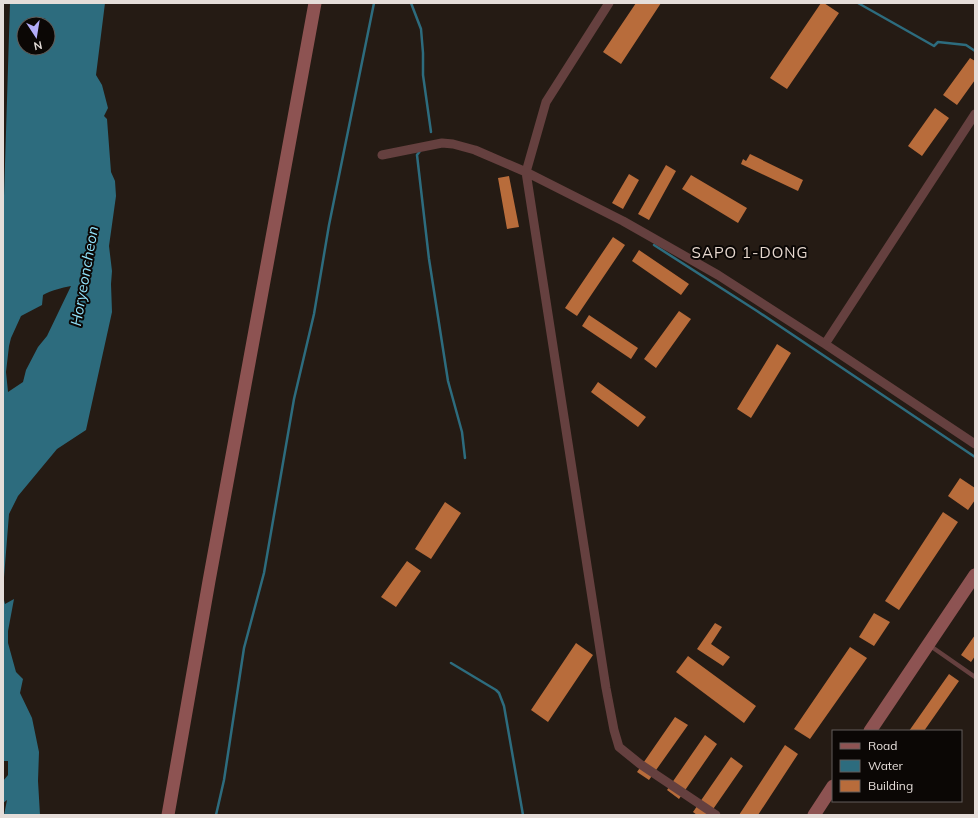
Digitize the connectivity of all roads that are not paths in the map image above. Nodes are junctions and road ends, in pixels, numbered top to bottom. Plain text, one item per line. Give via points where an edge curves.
1 (315, 3) edge
2 (609, 3) edge
3 (975, 114) edge
4 (382, 155) dead end
5 (526, 172) junction
6 (825, 344) junction
7 (975, 444) edge
8 (975, 575) edge
9 (929, 644) junction
10 (975, 677) edge
11 (871, 730) edge
12 (832, 788) edge
13 (168, 815) edge
14 (716, 815) edge
15 (814, 815) edge

1 - 13 street via 208,581
2 - 5 street via 546,102
3 - 6 street
4 - 5 street via 442,143 453,144 475,150
5 - 6 street via 623,221 718,275
5 - 14 street via 602,665 619,747
6 - 7 street
8 - 9 street
9 - 10 lane
9 - 11 street
12 - 15 street

